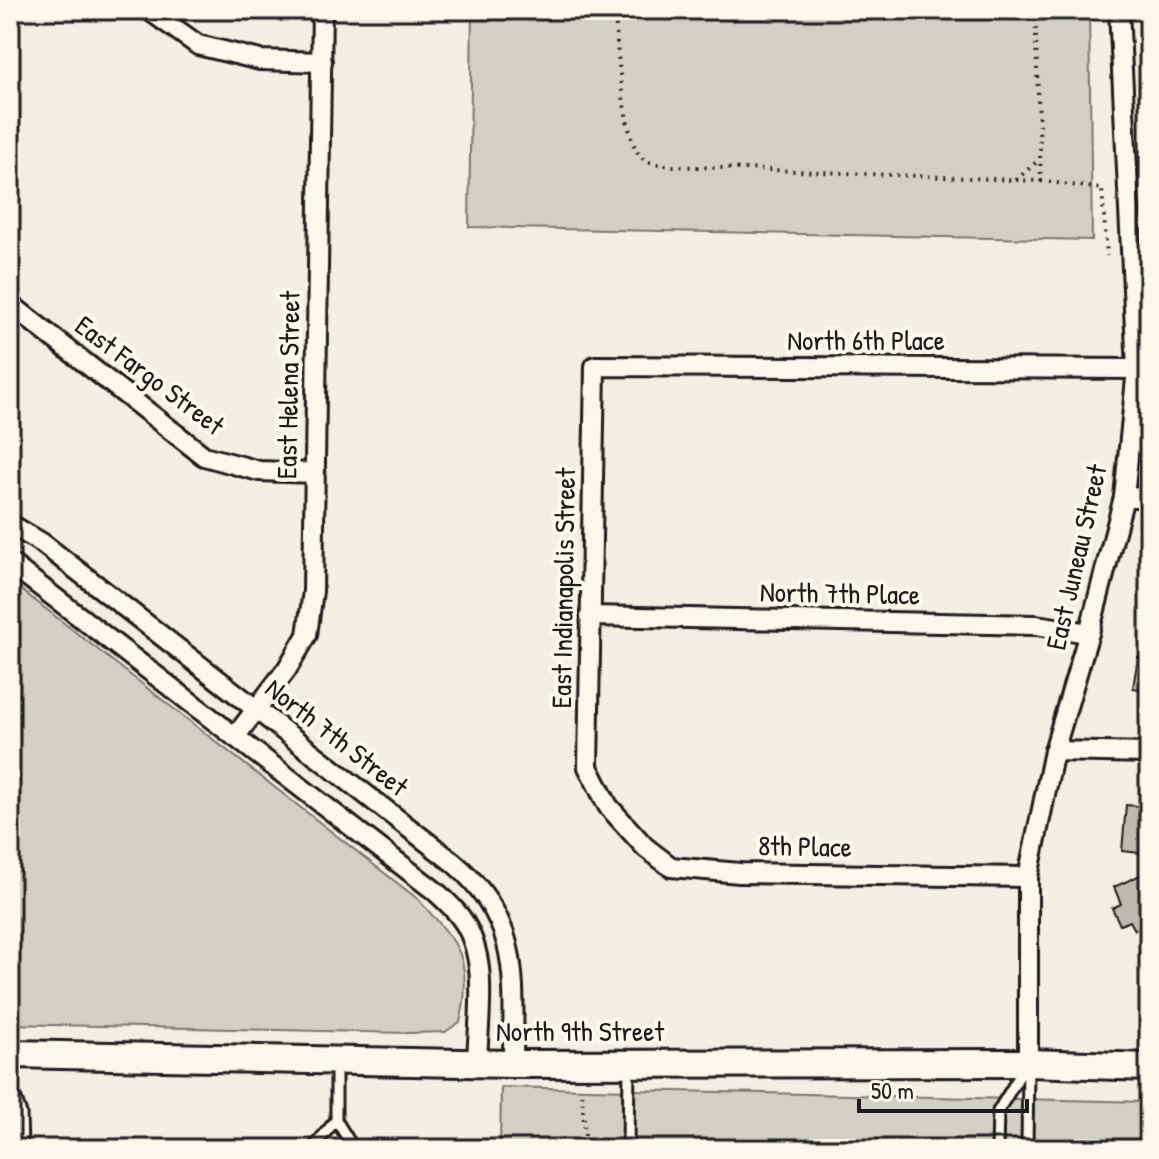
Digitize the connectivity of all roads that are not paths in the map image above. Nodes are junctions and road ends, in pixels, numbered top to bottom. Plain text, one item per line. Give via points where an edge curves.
1 (149, 10) edge
2 (322, 10) edge
3 (1119, 10) edge
4 (322, 62) junction
5 (1140, 238) edge
6 (10, 304) edge
7 (595, 366) joint
8 (1137, 369) junction
9 (314, 473) junction
10 (1124, 497) junction
11 (1149, 497) edge
12 (10, 524) edge
13 (10, 563) edge
14 (590, 616) junction
15 (1089, 633) junction
16 (256, 710) junction
17 (235, 737) junction
18 (1054, 751) junction
19 (1149, 753) edge
20 (608, 806) joint
21 (1028, 877) junction
22 (11, 1054) edge
23 (336, 1061) junction
24 (477, 1063) junction
25 (629, 1063) junction
26 (1028, 1063) junction
27 (513, 1064) junction
28 (1149, 1067) edge
29 (336, 1120) junction
30 (22, 1149) edge
31 (312, 1149) edge
32 (354, 1149) edge
33 (628, 1149) edge
34 (997, 1149) edge
35 (1027, 1149) edge

1 - 4 street via 198,45 260,60
2 - 4 street, East Helena Street
3 - 5 street, East Juneau Street
4 - 9 street, East Helena Street
5 - 8 street, East Juneau Street
6 - 9 street, East Fargo Street via 204,456 259,471
7 - 8 street, North 6th Place
7 - 14 street, East Indianapolis Street
8 - 10 street, East Juneau Street
9 - 16 street, East Helena Street via 313,591 307,635
10 - 11 street
10 - 15 street, East Juneau Street
12 - 16 street, North 7th Street via 42,543
13 - 17 street
14 - 15 street, North 7th Place via 1036,625
14 - 20 street, East Indianapolis Street via 588,767
15 - 18 street, East Juneau Street
16 - 17 street, East Helena Street
16 - 27 street, North 7th Street via 483,890 509,947
17 - 24 street via 435,891 462,919 478,966
18 - 19 street
18 - 21 street, East Juneau Street
20 - 21 street, 8th Place via 671,867 740,873
21 - 26 street, East Juneau Street
22 - 23 main road, North 9th Street
22 - 30 lane
23 - 24 main road, North 9th Street
23 - 29 lane
24 - 27 main road, North 9th Street
25 - 26 main road, North 9th Street
25 - 27 main road, North 9th Street
25 - 33 lane
26 - 28 main road, North 9th Street
26 - 34 lane via 998,1111
26 - 35 lane
29 - 31 lane
29 - 32 lane

